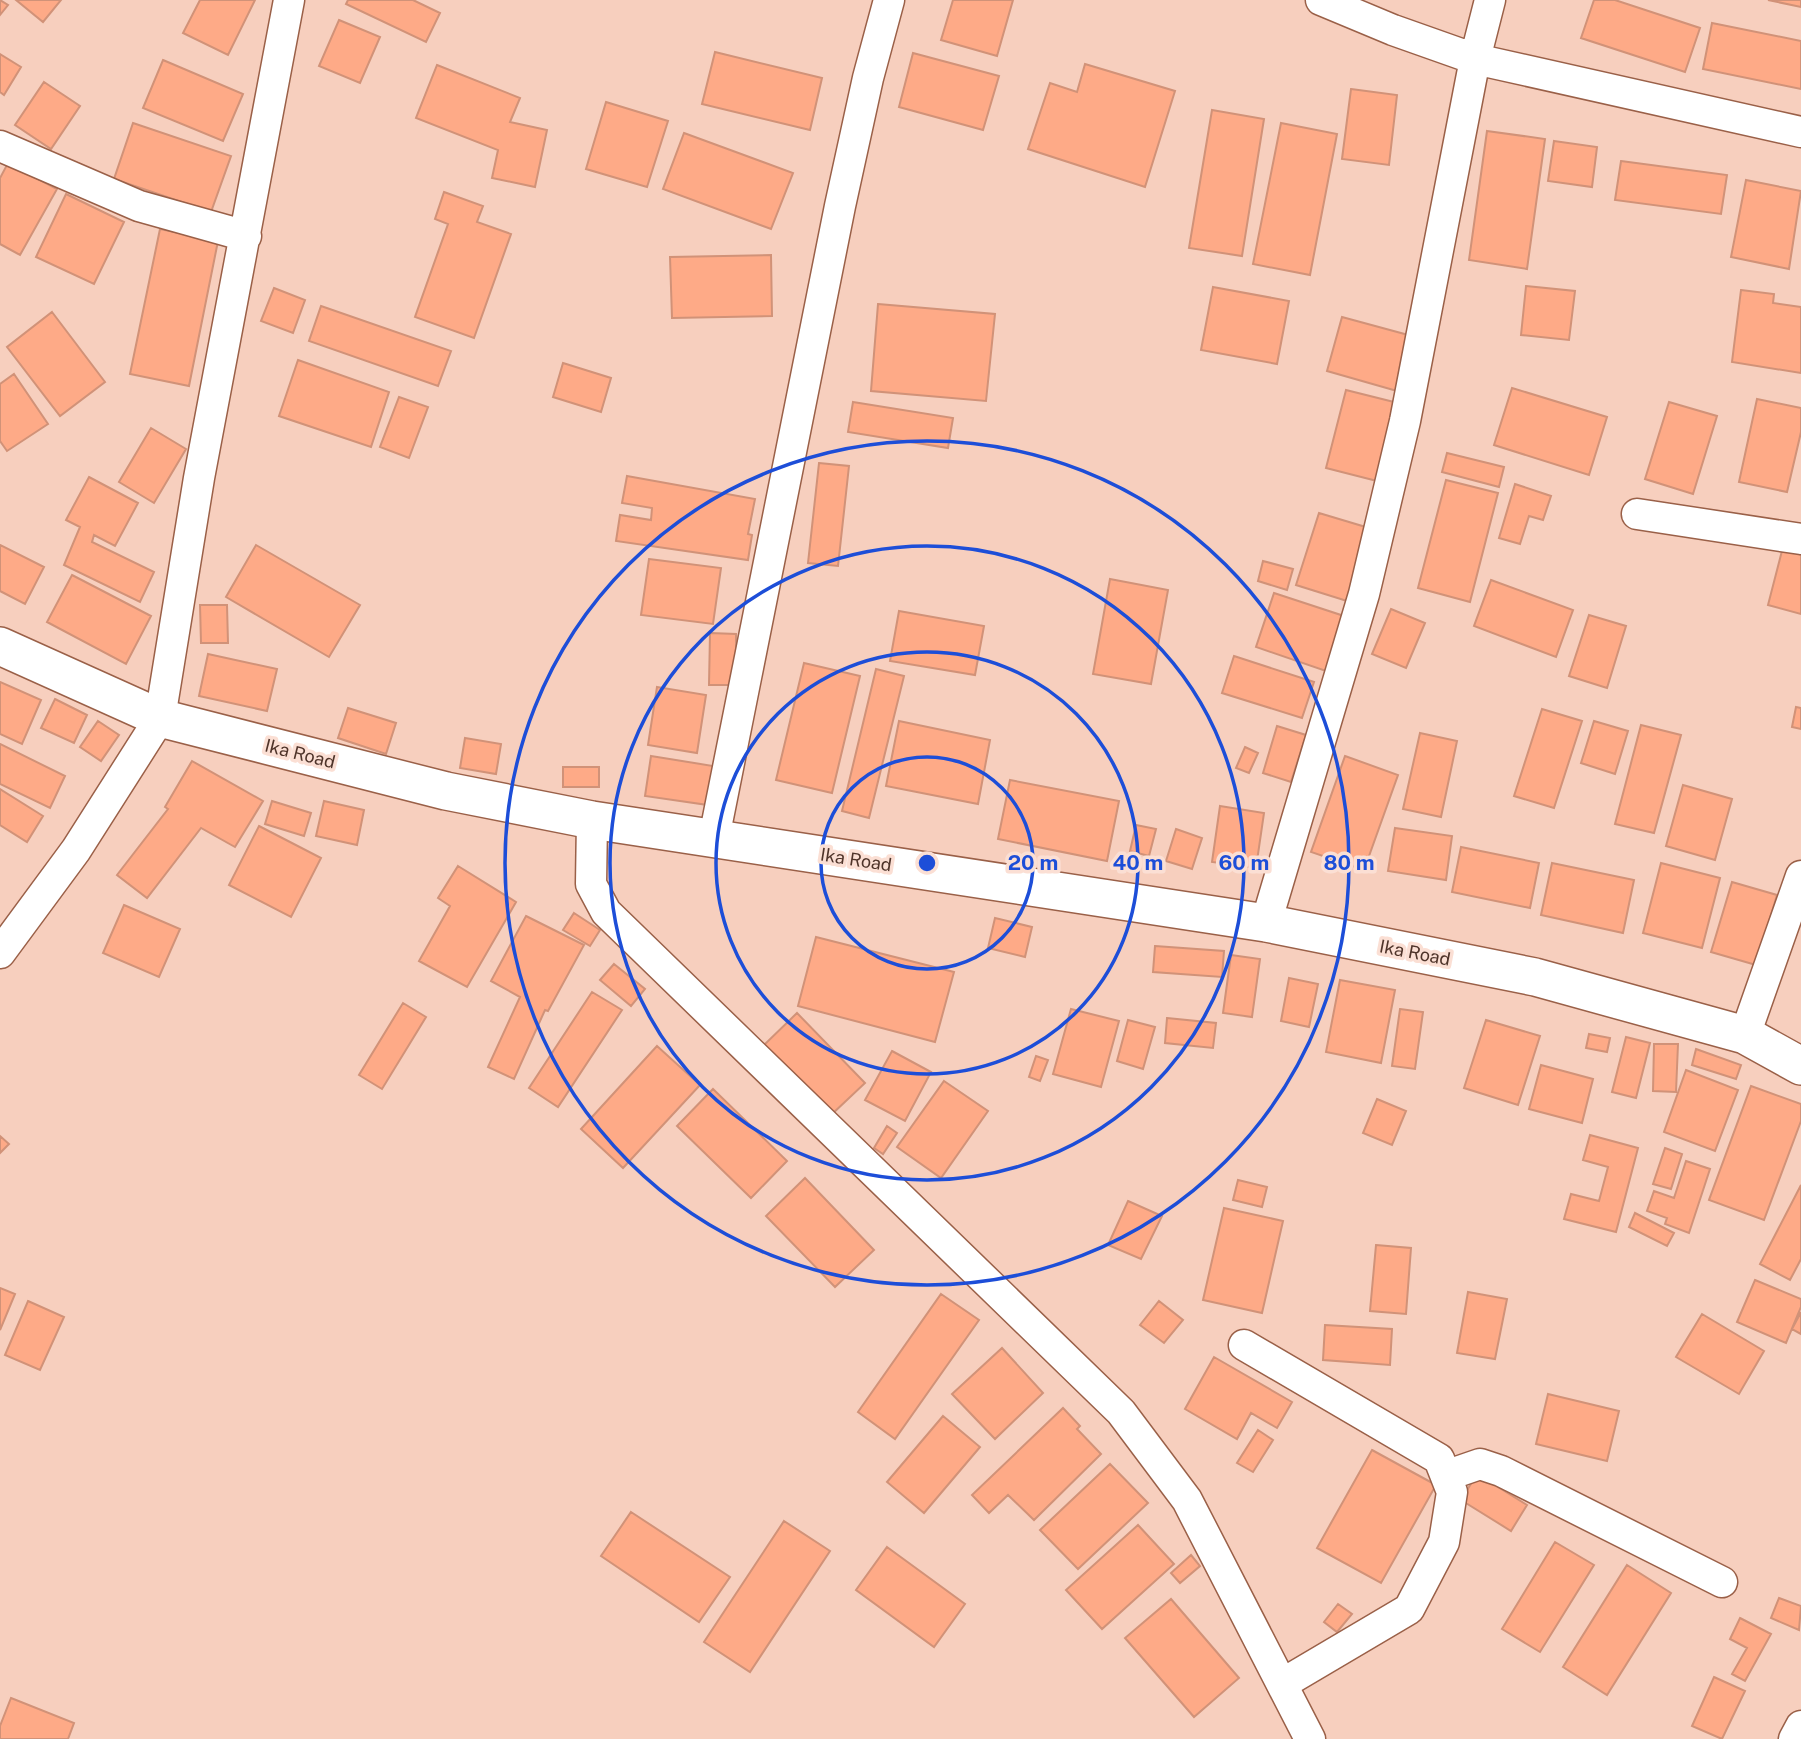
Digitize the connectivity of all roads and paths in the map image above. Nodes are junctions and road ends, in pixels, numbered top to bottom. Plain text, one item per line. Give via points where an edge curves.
1 (289, 0) edge
2 (889, 0) edge
3 (1321, 0) edge
4 (1490, 0) edge
5 (1475, 59) junction
6 (1801, 132) edge
7 (0, 146) edge
8 (246, 236) junction
9 (1637, 514) dead end
10 (1801, 540) edge
11 (0, 646) edge
12 (160, 718) junction
13 (592, 820) junction
14 (714, 838) junction
15 (1801, 876) edge
16 (1266, 923) junction
17 (0, 953) edge
18 (1745, 1035) junction
19 (1801, 1066) edge
20 (1244, 1345) dead end
21 (1448, 1475) junction
22 (1722, 1582) dead end
23 (1282, 1684) junction
24 (1801, 1726) edge
25 (1310, 1739) edge
26 (1794, 1739) edge

1 - 8 street
2 - 14 street via 837,218
3 - 5 street
4 - 5 street
5 - 6 street
5 - 16 street via 1405,421 1370,567
7 - 8 street via 139,206
8 - 12 street via 199,478
9 - 10 street
11 - 12 street, Ika Road
12 - 13 street, Ika Road via 446,791
12 - 17 street via 76,850
13 - 14 street, Ika Road
13 - 23 street via 591,884 606,912 1121,1412 1186,1500
14 - 16 street, Ika Road
15 - 18 street
16 - 18 street, Ika Road via 1535,977
18 - 19 street, Ika Road
20 - 21 street via 1439,1459
21 - 22 street via 1480,1464 1501,1471
21 - 23 street via 1452,1492 1444,1542 1409,1609
23 - 25 street
24 - 26 street

